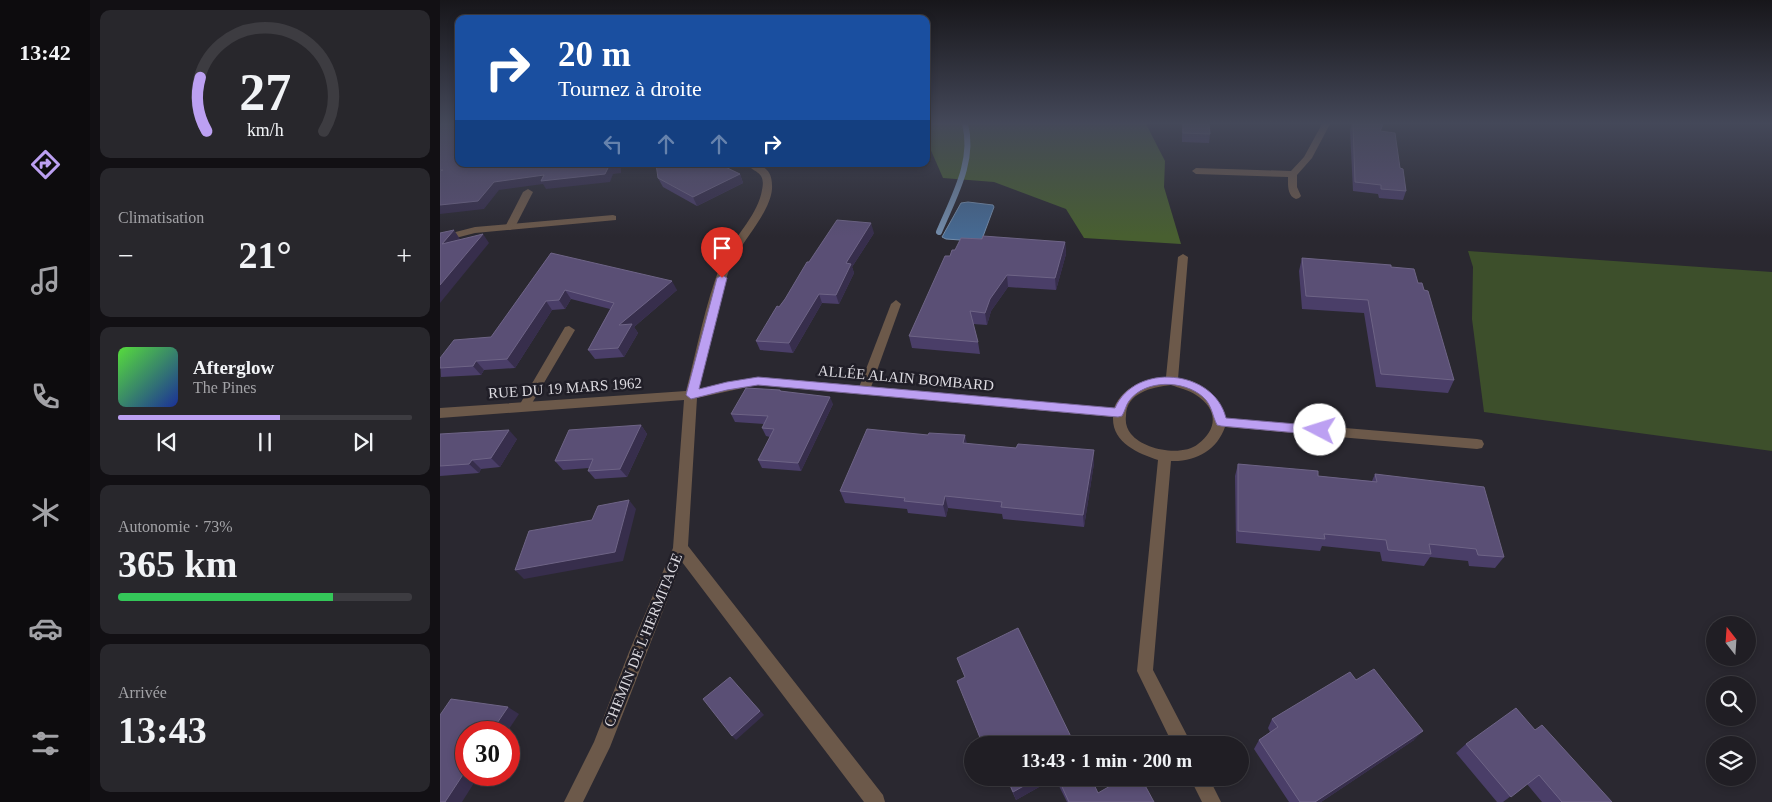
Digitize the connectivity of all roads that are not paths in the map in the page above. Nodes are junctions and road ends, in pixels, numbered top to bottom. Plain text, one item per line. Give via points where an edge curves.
1 (1305, 161) edge
2 (758, 167) edge
3 (1196, 171) dead end
4 (1293, 174) junction
5 (528, 192) edge
6 (1296, 196) dead end
7 (613, 218) dead end
8 (510, 227) junction
9 (440, 239) edge
10 (1183, 257) dead end
11 (896, 304) dead end
12 (569, 330) dead end
13 (1172, 381) junction
14 (864, 390) junction
15 (691, 395) junction
16 (524, 407) junction
17 (440, 413) edge
18 (1118, 413) junction
19 (1221, 422) junction
20 (1477, 444) dead end
21 (1164, 457) junction
22 (680, 548) junction
23 (1178, 736) edge
24 (1203, 786) edge
25 (573, 802) edge
26 (876, 802) edge
27 (1212, 802) edge

1 - 4 street
2 - 15 street, CHEMIN DE L'HERMITAGE via 767,180 767,191 727,263
3 - 4 street
4 - 6 street via 1292,187
5 - 8 street
7 - 8 street
8 - 9 street via 475,230
10 - 13 street
11 - 14 street
12 - 16 street
13 - 18 street via 1153,382 1136,388 1124,399
13 - 19 street via 1191,385 1207,394 1218,407
14 - 15 street, ALLÉE ALAIN BOMBARD via 758,381
14 - 18 street, ALLÉE ALAIN BOMBARD
15 - 16 street, RUE DU 19 MARS 1962
15 - 22 street, CHEMIN DE L'HERMITAGE
16 - 17 street, RUE DU 19 MARS 1962
18 - 21 street via 1120,428 1129,441 1145,452
19 - 20 street
19 - 21 street via 1217,437 1205,449 1186,456
21 - 23 street via 1145,671
22 - 25 street, CHEMIN DE L'HERMITAGE via 601,747
22 - 26 street
24 - 27 street

